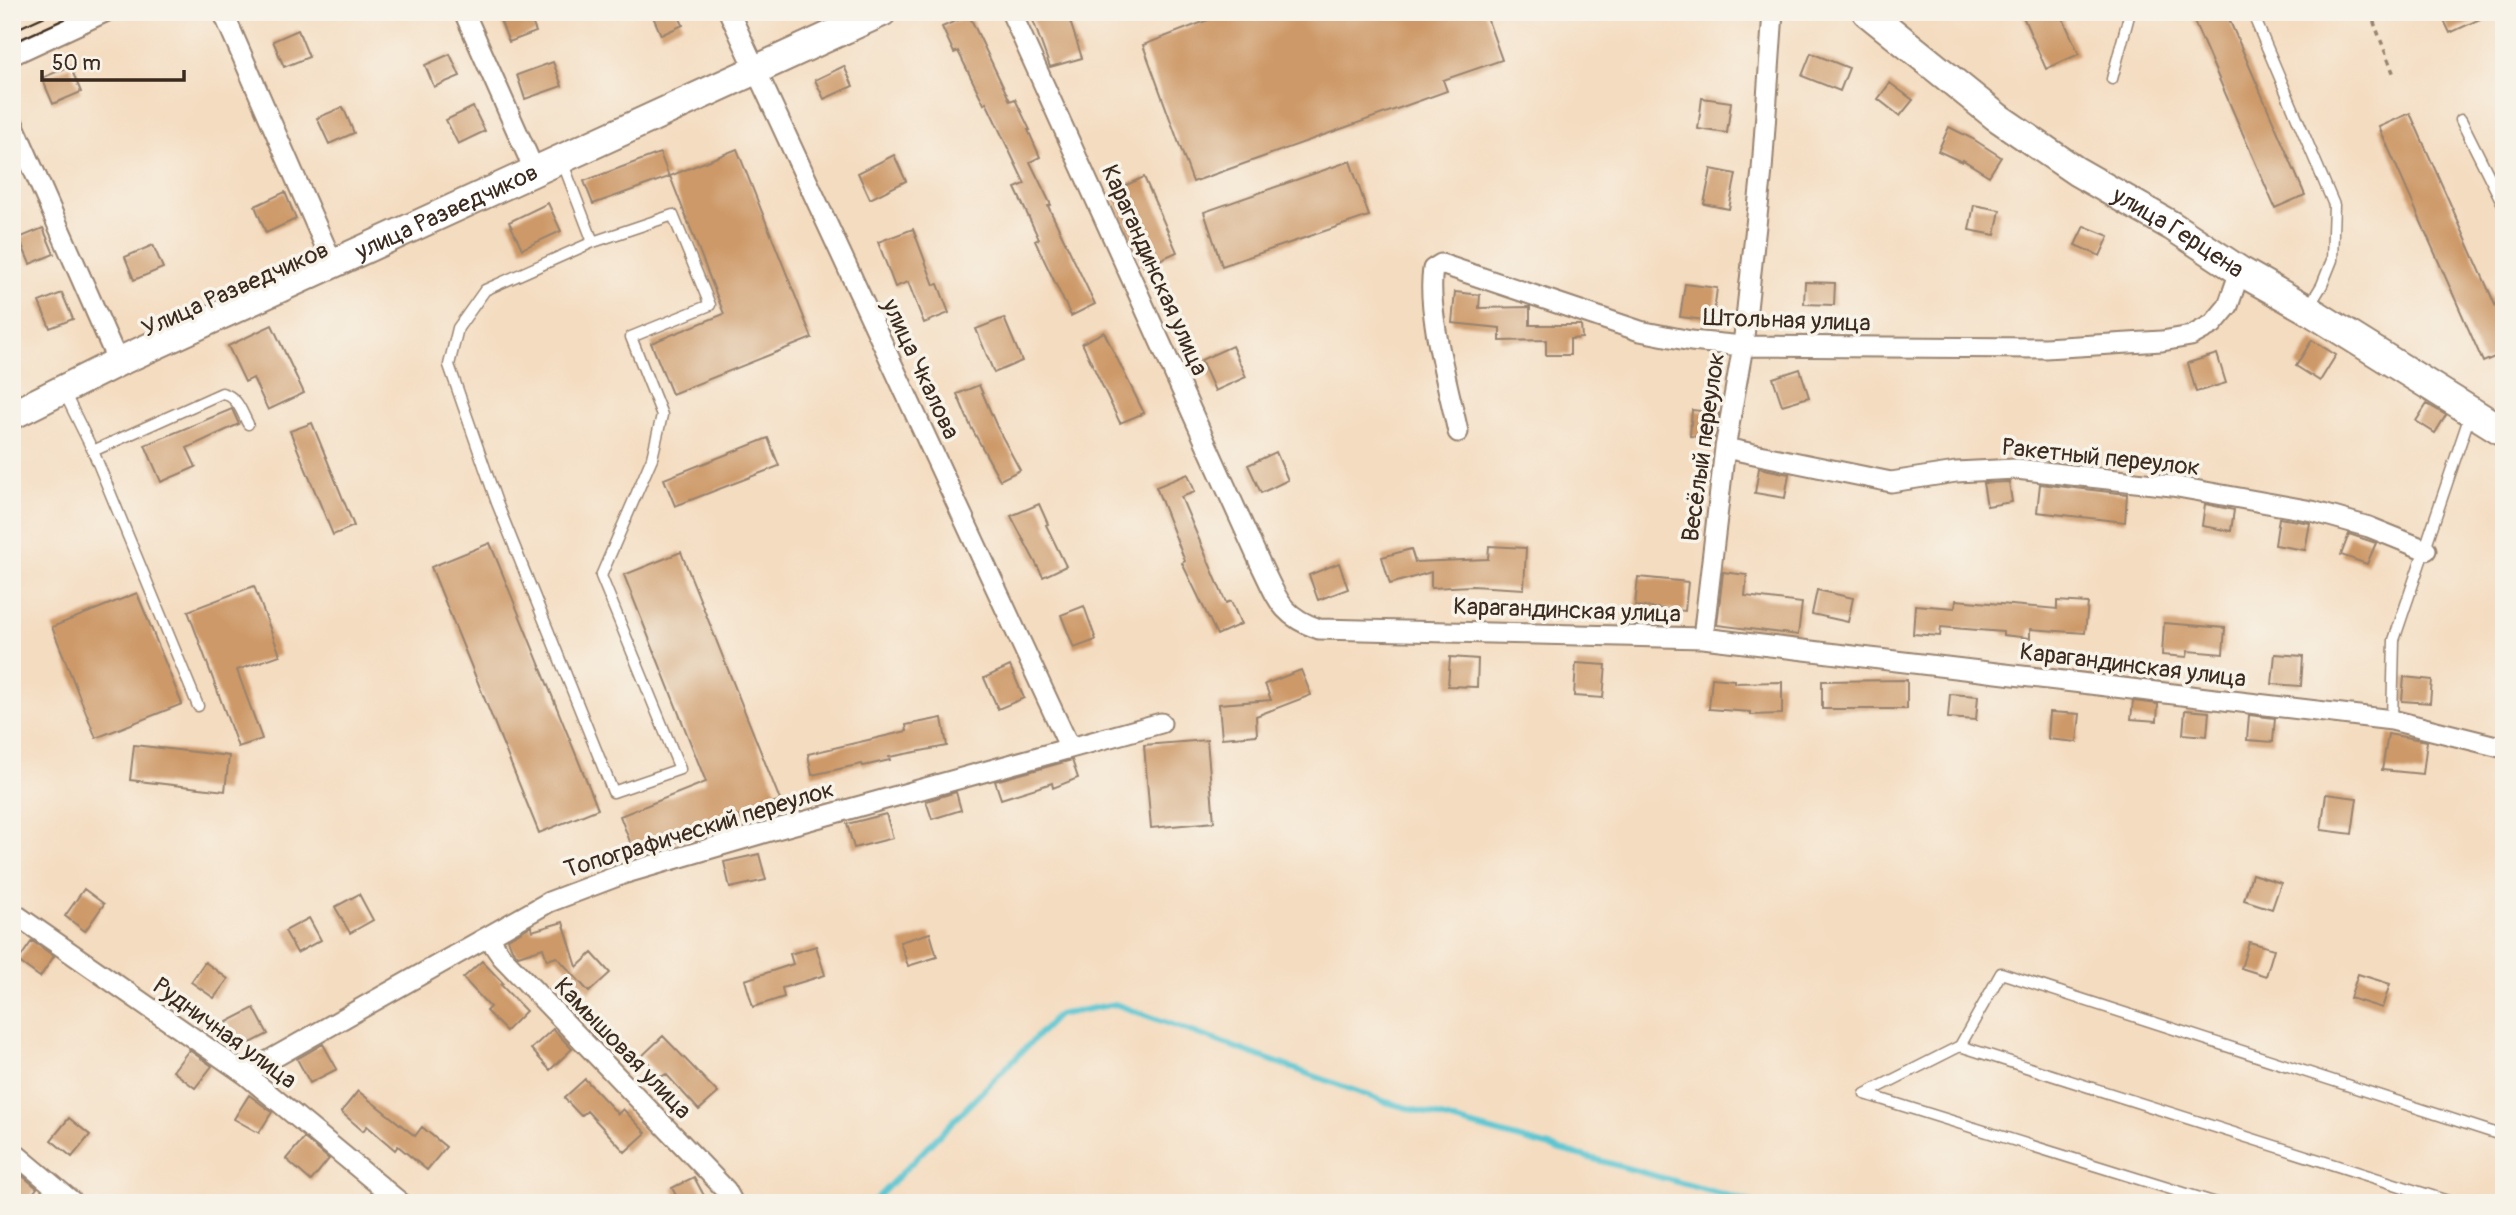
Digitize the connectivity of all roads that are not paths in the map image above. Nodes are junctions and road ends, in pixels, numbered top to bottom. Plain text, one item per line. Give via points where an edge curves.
1 (105, 12) edge
2 (223, 12) edge
3 (464, 12) edge
4 (729, 12) edge
5 (841, 12) edge
6 (881, 12) edge
7 (1011, 12) edge
8 (1773, 12) edge
9 (1867, 12) edge
10 (2130, 12) edge
11 (2252, 12) edge
12 (12, 55) edge
13 (752, 63) junction
14 (2112, 79) dead end
15 (2461, 120) dead end
16 (12, 121) edge
17 (562, 159) junction
18 (531, 164) junction
19 (2504, 206) edge
20 (593, 242) junction
21 (330, 256) junction
22 (2240, 271) junction
23 (2307, 309) junction
24 (1743, 346) junction
25 (114, 354) junction
26 (62, 390) junction
27 (12, 395) edge
28 (2471, 411) junction
29 (12, 415) edge
30 (248, 424) dead end
31 (1458, 432) dead end
32 (2504, 432) edge
33 (1725, 448) junction
34 (93, 451) junction
35 (2426, 550) junction
36 (1703, 638) junction
37 (198, 706) dead end
38 (2392, 720) junction
39 (1161, 723) dead end
40 (1069, 746) junction
41 (2504, 748) edge
42 (12, 912) edge
43 (491, 936) junction
44 (1960, 1046) junction
45 (245, 1074) junction
46 (2504, 1136) edge
47 (12, 1151) edge
48 (729, 1196) edge
49 (74, 1203) edge
50 (401, 1203) edge
51 (2216, 1203) edge
52 (2454, 1203) edge

1 - 12 street
2 - 21 street
3 - 18 street
4 - 13 street, улица Чкалова
5 - 13 main road, Улица Разведчиков
6 - 13 main road, улица Разведчиков
7 - 36 street, Карагандинская улица via 1284,609 1299,622 1319,629
8 - 24 street, Весёлый переулок
9 - 22 main road, улица Герцена via 2009,125
10 - 14 lane
11 - 23 lane via 2334,205 2332,260
13 - 17 main road, улица Разведчиков
13 - 18 main road, Улица Разведчиков
13 - 40 street, улица Чкалова
15 - 19 lane
16 - 25 street
17 - 18 main road, улица Разведчиков
17 - 20 lane
18 - 21 main road, улица Разведчиков
20 - 20 lane via 485,290 458,328 449,365 497,503 613,792 680,769 601,576 652,458 662,415 631,337 710,305 673,215
21 - 25 main road, улица Разведчиков
22 - 23 main road, улица Герцена
22 - 24 street, Штольная улица via 2228,306 2213,324 2191,336 2162,341 2045,348
23 - 28 main road, улица Герцена
24 - 31 street, Штольная улица via 1640,331 1441,264 1433,270 1431,281
24 - 33 street, Весёлый переулок
25 - 26 main road, улица Разведчиков
25 - 27 main road, Улица Разведчиков
26 - 29 main road, улица Разведчиков
26 - 34 lane
28 - 32 main road, улица Герцена
28 - 35 lane
30 - 34 lane via 238,402 222,393
33 - 35 street, Ракетный переулок via 1891,482 2016,469 2172,486 2312,510
33 - 36 street, Весёлый переулок
34 - 37 lane
35 - 38 lane via 2394,640
36 - 38 street, Карагандинская улица
38 - 41 street, Карагандинская улица
39 - 40 street, Топографический переулок
40 - 43 street, Топографический переулок via 623,874 549,902
42 - 45 street, Рудничная улица
43 - 45 street, Топографический переулок
43 - 48 street, Камышовая улица via 502,957
44 - 46 lane via 2001,973
44 - 51 lane via 1864,1094
44 - 52 lane
45 - 50 street, Рудничная улица
47 - 49 street

